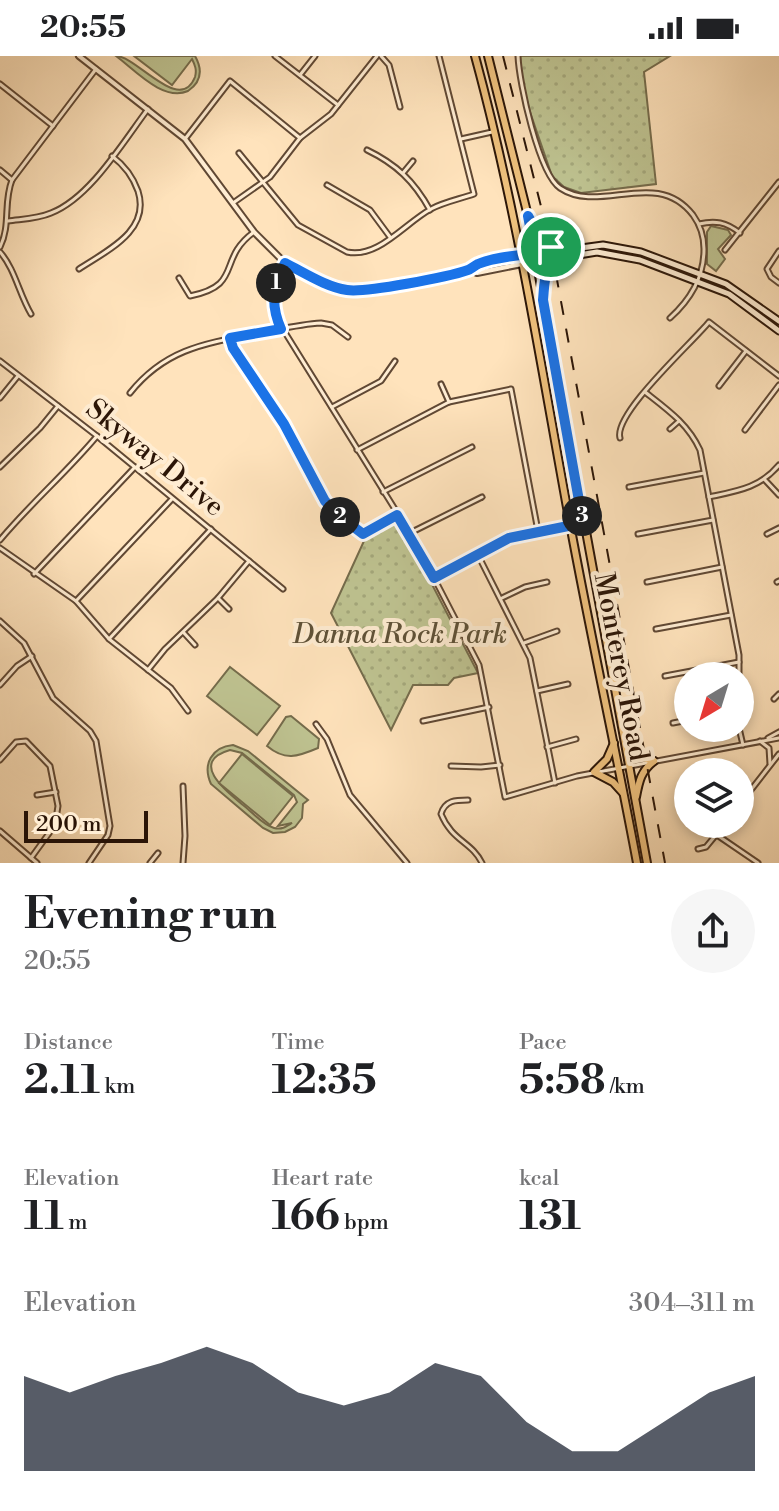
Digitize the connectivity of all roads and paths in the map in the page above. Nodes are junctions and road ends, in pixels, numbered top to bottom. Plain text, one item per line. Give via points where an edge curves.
1 (79, 56) edge
2 (275, 56) edge
3 (315, 56) edge
4 (379, 56) edge
5 (439, 56) edge
6 (475, 56) edge
7 (488, 56) edge
8 (518, 56) edge
9 (97, 69) junction
10 (300, 75) junction
11 (0, 84) edge
12 (338, 105) junction
13 (400, 107) dead end
14 (148, 108) junction
15 (53, 126) junction
16 (495, 131) junction
17 (300, 138) junction
18 (185, 139) junction
19 (461, 139) junction
20 (367, 150) dead end
21 (239, 153) dead end
22 (112, 156) junction
23 (413, 161) dead end
24 (0, 170) edge
25 (403, 173) junction
26 (12, 180) junction
27 (779, 182) edge
28 (263, 183) junction
29 (327, 185) dead end
30 (233, 203) junction
31 (430, 210) junction
32 (528, 216) junction
33 (8, 221) junction
34 (699, 224) junction
35 (254, 232) junction
36 (740, 233) junction
37 (390, 237) junction
38 (0, 249) edge
39 (725, 250) dead end
40 (779, 251) edge
41 (559, 254) junction
42 (536, 258) junction
43 (523, 260) junction
44 (285, 263) junction
45 (79, 269) dead end
46 (700, 273) junction
47 (179, 278) dead end
48 (698, 280) junction
49 (779, 283) edge
50 (543, 300) junction
51 (31, 314) dead end
52 (670, 318) dead end
53 (779, 320) edge
54 (281, 329) junction
55 (779, 331) edge
56 (348, 337) dead end
57 (230, 338) junction
58 (746, 351) junction
59 (0, 361) edge
60 (395, 361) dead end
61 (18, 375) junction
62 (779, 376) edge
63 (441, 384) dead end
64 (779, 385) edge
65 (719, 386) dead end
66 (645, 392) junction
67 (130, 393) dead end
68 (0, 398) edge
69 (449, 402) junction
70 (58, 406) junction
71 (331, 408) junction
72 (680, 420) junction
73 (670, 429) dead end
74 (745, 430) dead end
75 (97, 436) junction
76 (620, 438) dead end
77 (472, 447) dead end
78 (357, 450) junction
79 (779, 465) edge
80 (0, 467) edge
81 (135, 467) junction
82 (704, 473) junction
83 (765, 480) junction
84 (629, 487) dead end
85 (383, 492) junction
86 (779, 495) edge
87 (482, 497) dead end
88 (709, 497) junction
89 (173, 498) junction
90 (397, 515) junction
91 (713, 520) junction
92 (583, 523) junction
93 (570, 525) junction
94 (779, 528) edge
95 (211, 529) junction
96 (538, 531) junction
97 (410, 534) junction
98 (638, 534) dead end
99 (767, 534) dead end
100 (0, 540) edge
101 (0, 548) edge
102 (478, 555) junction
103 (250, 560) junction
104 (722, 567) junction
105 (34, 574) junction
106 (434, 578) junction
107 (547, 582) dead end
108 (647, 582) dead end
109 (283, 589) dead end
110 (218, 598) junction
111 (500, 599) junction
112 (76, 601) junction
113 (229, 609) dead end
114 (731, 615) junction
115 (0, 621) edge
116 (656, 629) dead end
117 (557, 631) dead end
118 (182, 632) junction
119 (109, 639) junction
120 (524, 643) junction
121 (195, 645) dead end
122 (32, 656) junction
123 (739, 662) edge
124 (148, 670) junction
125 (674, 674) edge
126 (665, 676) dead end
127 (568, 684) dead end
128 (0, 685) edge
129 (536, 691) junction
130 (779, 694) edge
131 (774, 699) dead end
132 (489, 707) junction
133 (188, 711) dead end
134 (423, 721) dead end
135 (316, 724) dead end
136 (779, 732) edge
137 (779, 738) edge
138 (576, 739) dead end
139 (625, 739) junction
140 (763, 741) junction
141 (742, 742) edge
142 (614, 743) junction
143 (743, 745) junction
144 (547, 747) junction
145 (779, 754) edge
146 (0, 760) edge
147 (654, 761) junction
148 (770, 764) junction
149 (500, 765) junction
150 (451, 766) dead end
151 (629, 766) junction
152 (619, 768) junction
153 (594, 772) junction
154 (555, 783) junction
155 (754, 785) edge
156 (183, 786) dead end
157 (56, 792) junction
158 (623, 793) junction
159 (37, 795) dead end
160 (468, 800) dead end
161 (636, 800) junction
162 (0, 831) edge
163 (714, 838) edge
164 (721, 838) edge
165 (698, 849) dead end
166 (158, 853) dead end
167 (31, 858) junction
168 (37, 863) edge
169 (89, 863) edge
170 (150, 863) edge
171 (183, 863) edge
172 (407, 863) edge
173 (482, 863) edge
174 (637, 863) edge
175 (647, 863) edge
176 (758, 863) edge

1 - 9 street
2 - 10 street
3 - 10 street
4 - 12 street
4 - 13 street via 389,65
5 - 19 street
6 - 16 main road, Monterey Road
7 - 32 main road, Monterey Road
8 - 34 street via 523,93 552,181 578,196 661,194 681,203
9 - 14 street
9 - 15 street
10 - 12 street
11 - 15 street
12 - 17 street
14 - 18 street
14 - 22 street
15 - 26 street
16 - 19 street
16 - 43 main road, Monterey Road
17 - 18 street via 230,81
17 - 28 street
18 - 30 street
19 - 31 street via 474,194
20 - 25 street
21 - 28 street
22 - 33 street via 83,192 63,207
22 - 45 street via 136,186 139,217 122,240
23 - 25 street
24 - 26 street
25 - 31 street
26 - 33 street via 6,196
27 - 36 street
28 - 30 street
28 - 37 street via 298,225 347,252 365,253
29 - 37 street via 370,210
30 - 35 street
31 - 37 street
32 - 41 main road via 541,240
32 - 42 main road, Monterey Road
33 - 38 street
34 - 36 street via 723,223
34 - 46 street via 704,245
35 - 44 street
35 - 47 street via 237,247 218,288 190,296
36 - 39 street
38 - 51 street
40 - 49 street via 767,269
41 - 42 main road
41 - 46 main road via 621,247
41 - 48 main road via 618,254
41 - 50 main road via 546,271
42 - 43 main road
42 - 50 main road, Monterey Road
43 - 44 street via 476,264 470,270 353,291
43 - 93 main road, Monterey Road
44 - 54 street via 273,293
46 - 48 street
46 - 53 main road via 732,287
48 - 52 street
48 - 55 main road via 729,294
50 - 92 main road, Monterey Road
54 - 56 street via 321,323
54 - 57 street
54 - 71 street
57 - 67 street via 179,352 148,372
57 - 90 street via 330,507 363,534
58 - 62 street
58 - 65 street
58 - 66 street via 709,322
59 - 61 street, Skyway Drive
60 - 71 street via 381,381
61 - 68 street
61 - 70 street, Skyway Drive
63 - 69 street
64 - 74 street
66 - 72 street
66 - 76 street via 620,424
69 - 78 street
69 - 96 street via 511,389
70 - 75 street, Skyway Drive
70 - 80 street
71 - 78 street
72 - 73 street
72 - 82 street via 700,450
75 - 81 street, Skyway Drive
75 - 100 street
77 - 85 street
78 - 85 street
79 - 83 street
81 - 89 street, Skyway Drive
81 - 105 street
82 - 84 street
82 - 88 street
83 - 86 street
83 - 88 street
85 - 90 street
87 - 97 street
88 - 91 street
89 - 95 street, Skyway Drive
89 - 112 street
90 - 97 street
91 - 98 street
91 - 104 street
92 - 93 street
92 - 139 main road, Monterey Road
93 - 96 street
93 - 142 main road, Monterey Road
94 - 99 street
95 - 103 street, Skyway Drive
95 - 119 street
96 - 102 street via 509,538
97 - 106 street
101 - 105 street
102 - 106 street
102 - 111 street
103 - 109 street, Skyway Drive
103 - 110 street
104 - 108 street
104 - 114 street
105 - 112 street
106 - 132 street via 482,672
107 - 111 street
110 - 113 street
110 - 118 street
111 - 120 street
112 - 119 street
114 - 116 street
114 - 123 street
115 - 122 street
117 - 120 street
118 - 121 street
118 - 124 street
119 - 124 street
120 - 129 street
122 - 128 street
122 - 169 street via 53,698 90,731 100,752 110,826
124 - 133 street
125 - 126 street
127 - 129 street
129 - 144 street
130 - 131 street
132 - 134 street
132 - 149 street
135 - 172 street via 350,795
136 - 140 street
137 - 140 street
138 - 144 street
139 - 147 main road via 637,754
139 - 151 main road, Monterey Road
140 - 143 street
140 - 148 street
141 - 143 street
142 - 152 main road, Monterey Road
142 - 153 main road
143 - 147 street
144 - 154 street
145 - 148 street
146 - 157 street via 20,740 50,766
147 - 151 street
147 - 161 main road via 640,777
148 - 155 street
149 - 150 street
149 - 154 street via 505,797
151 - 152 street
151 - 161 main road, Monterey Road
152 - 153 street
152 - 158 main road, Monterey Road
153 - 154 street
153 - 158 main road
156 - 171 street
157 - 159 street
157 - 167 street via 55,825
158 - 174 main road, Monterey Road
160 - 173 street via 451,801 441,814 453,835
161 - 175 main road, Monterey Road
162 - 167 street
163 - 165 street
164 - 176 street
166 - 170 street
167 - 168 street

